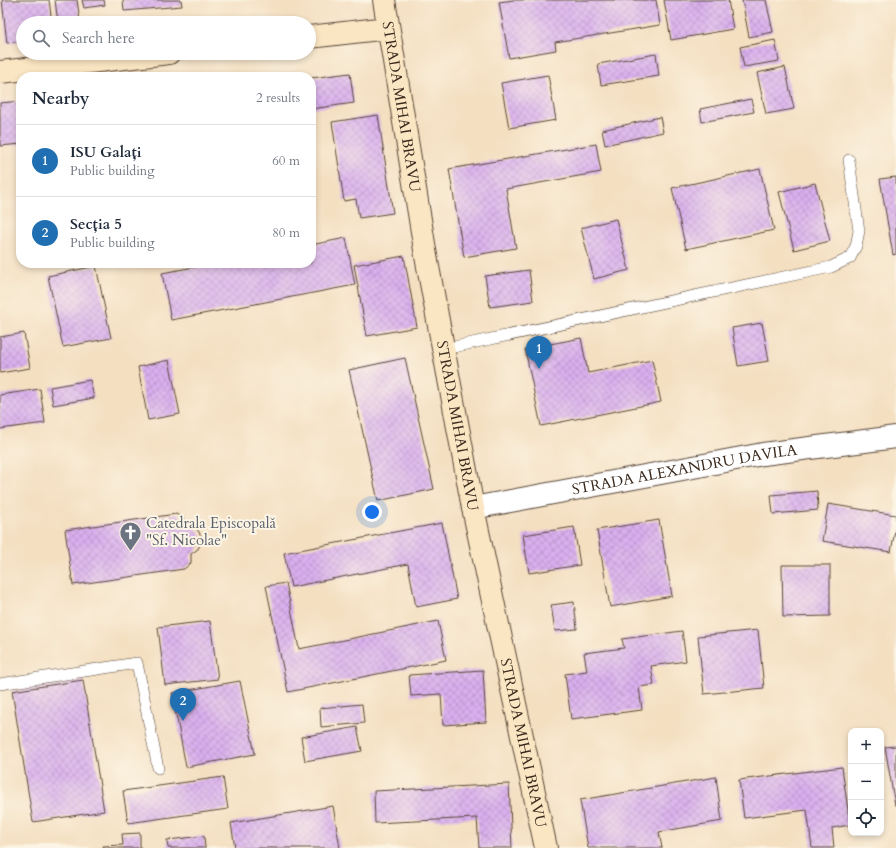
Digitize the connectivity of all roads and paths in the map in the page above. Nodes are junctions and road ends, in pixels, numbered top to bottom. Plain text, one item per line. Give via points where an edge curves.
1 (384, 0) edge
2 (388, 28) junction
3 (316, 36) edge
4 (107, 60) edge
5 (0, 72) edge
6 (849, 160) dead end
7 (444, 349) junction
8 (896, 437) edge
9 (473, 508) junction
10 (0, 684) edge
11 (158, 768) dead end
12 (546, 848) edge

1 - 2 street, STRADA MIHAI BRAVU
2 - 3 street
2 - 7 street, STRADA MIHAI BRAVU
4 - 5 street
6 - 7 lane via 859,231 850,258 831,267
7 - 9 street, STRADA MIHAI BRAVU
8 - 9 street, STRADA ALEXANDRU DAVILA via 763,454
9 - 12 street, STRADA MIHAI BRAVU
10 - 11 lane via 137,663

